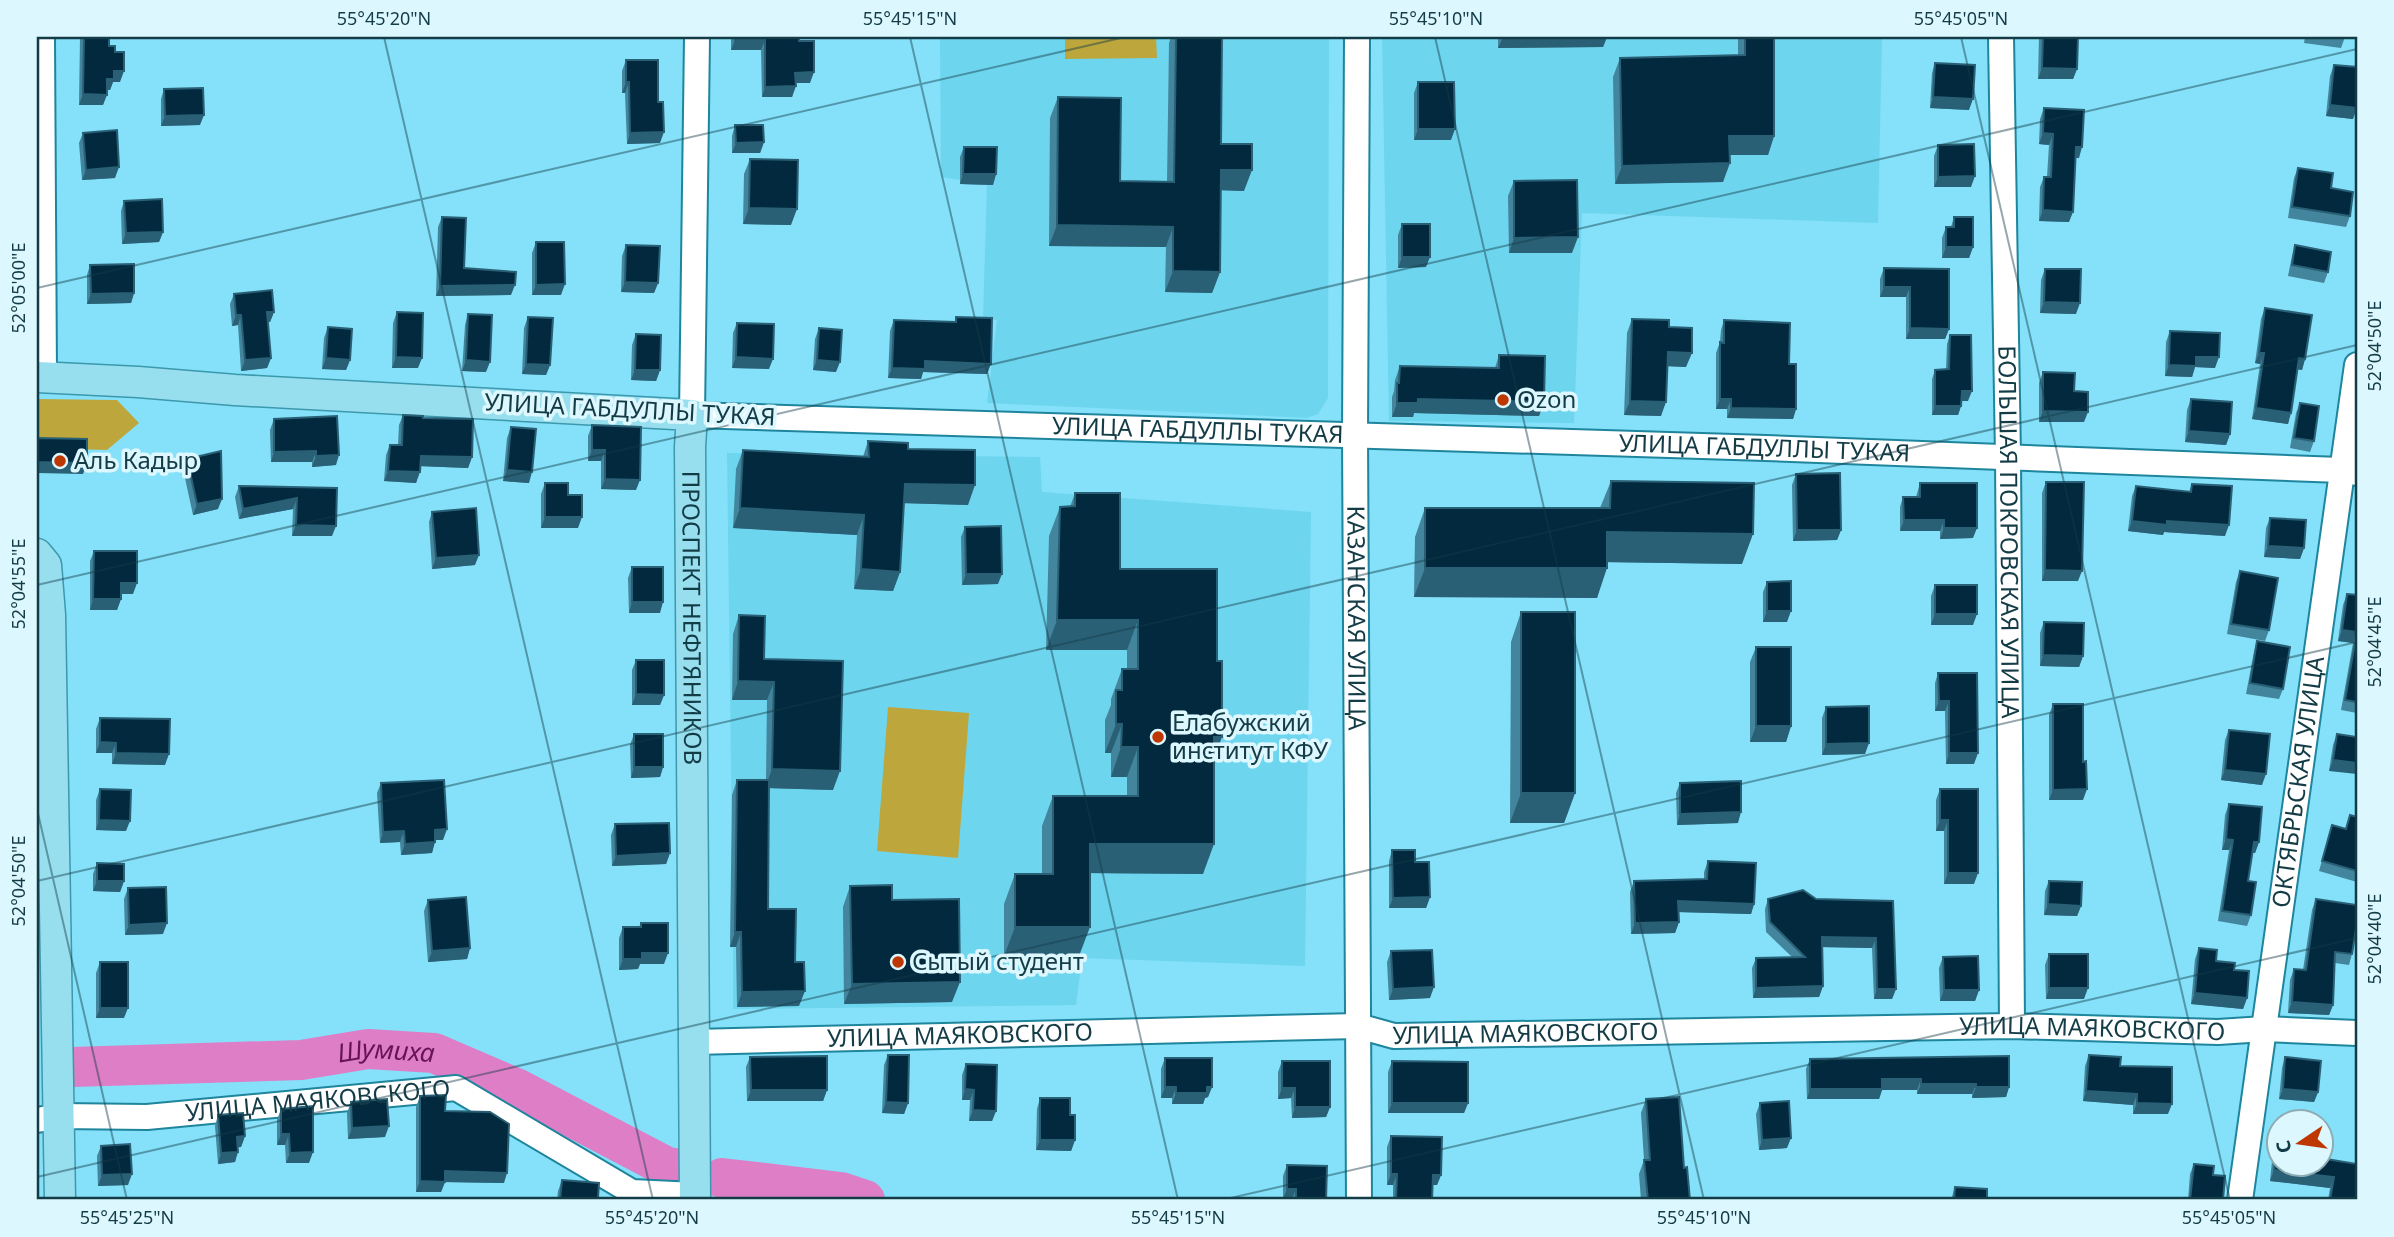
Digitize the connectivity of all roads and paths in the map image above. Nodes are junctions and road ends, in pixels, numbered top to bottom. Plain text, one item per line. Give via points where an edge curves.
1 (42, 37) edge
2 (697, 37) edge
3 (1357, 37) edge
4 (2001, 37) edge
5 (2357, 365) edge
6 (40, 376) edge
7 (692, 415) junction
8 (1354, 435) junction
9 (2008, 457) junction
10 (2349, 471) edge
11 (41, 560) edge
12 (1358, 1026) junction
13 (2012, 1026) junction
14 (2264, 1029) junction
15 (2357, 1033) edge
16 (694, 1042) junction
17 (48, 1118) edge
18 (695, 1198) edge
19 (60, 1200) edge
20 (1359, 1200) edge
21 (2240, 1200) edge

1 - 6 street
2 - 7 street, ПРОСПЕКТ НЕФТЯНИКОВ
3 - 8 street, КАЗАНСКАЯ УЛИЦА
4 - 9 street, БОЛЬШАЯ ПОКРОВСКАЯ УЛИЦА
5 - 10 street, ОКТЯБРЬСКАЯ УЛИЦА
6 - 7 main road, УЛИЦА ГАБДУЛЛЫ ТУКАЯ
7 - 8 street, УЛИЦА ГАБДУЛЛЫ ТУКАЯ
7 - 16 main road, ПРОСПЕКТ НЕФТЯНИКОВ
8 - 9 street, УЛИЦА ГАБДУЛЛЫ ТУКАЯ
8 - 12 street, КАЗАНСКАЯ УЛИЦА
9 - 10 street, УЛИЦА ГАБДУЛЛЫ ТУКАЯ
9 - 13 street, БОЛЬШАЯ ПОКРОВСКАЯ УЛИЦА
10 - 14 street, ОКТЯБРЬСКАЯ УЛИЦА
11 - 17 main road via 50,615
12 - 13 street, УЛИЦА МАЯКОВСКОГО via 1394,1036
12 - 16 street, УЛИЦА МАЯКОВСКОГО
12 - 20 street, КАЗАНСКАЯ УЛИЦА
13 - 14 street, УЛИЦА МАЯКОВСКОГО via 2218,1032
14 - 15 street, УЛИЦА МАЯКОВСКОГО
14 - 21 street, ОКТЯБРЬСКАЯ УЛИЦА
16 - 18 main road, ПРОСПЕКТ НЕФТЯНИКОВ
17 - 18 street, УЛИЦА МАЯКОВСКОГО via 147,1117 456,1088 632,1192
17 - 19 main road

